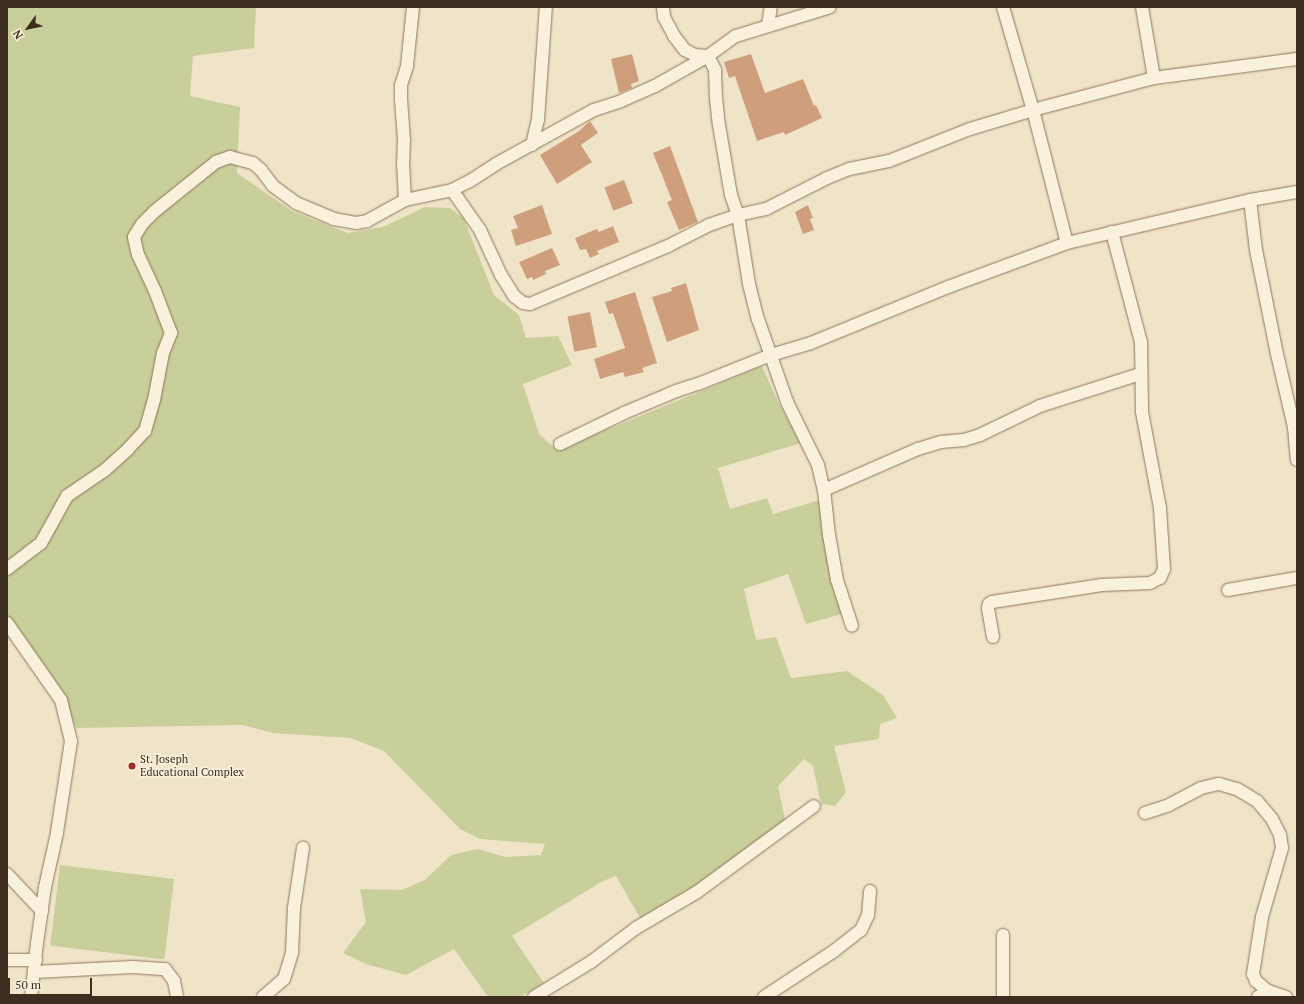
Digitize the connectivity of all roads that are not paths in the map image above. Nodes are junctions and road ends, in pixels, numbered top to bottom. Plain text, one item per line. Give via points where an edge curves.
1 (413, 7) edge
2 (546, 7) edge
3 (663, 7) edge
4 (771, 7) edge
5 (830, 7) edge
6 (1003, 7) edge
7 (1142, 7) edge
8 (768, 25) junction
9 (708, 56) junction
10 (1297, 59) edge
11 (1154, 78) junction
12 (1033, 110) junction
13 (538, 120) junction
14 (554, 132) junction
15 (532, 145) junction
16 (452, 190) junction
17 (1297, 192) edge
18 (405, 200) junction
19 (1250, 200) junction
20 (738, 215) junction
21 (1112, 232) junction
22 (1067, 243) junction
23 (771, 355) junction
24 (1140, 374) junction
25 (560, 444) dead end
26 (1297, 460) edge
27 (824, 490) junction
28 (7, 569) edge
29 (1297, 578) edge
30 (1228, 590) dead end
31 (7, 623) edge
32 (852, 626) dead end
33 (993, 637) dead end
34 (814, 806) dead end
35 (1145, 813) dead end
36 (303, 848) dead end
37 (7, 874) edge
38 (870, 891) dead end
39 (42, 911) junction
40 (1003, 935) dead end
41 (7, 960) edge
42 (35, 966) junction
43 (1263, 994) edge
44 (31, 997) edge
45 (177, 997) edge
46 (264, 997) edge
47 (534, 997) edge
48 (764, 997) edge
49 (1003, 997) edge
50 (1286, 997) edge

1 - 18 street via 407,66 401,92
2 - 13 street
3 - 9 street via 664,17 685,50 695,55
4 - 8 street
5 - 8 street
6 - 12 street
7 - 11 street
8 - 9 street via 736,36
9 - 14 street via 655,86 594,110
9 - 20 street via 715,70 719,125
10 - 11 street
11 - 12 street
12 - 20 street via 970,129 889,161 849,169 766,209
12 - 22 street
13 - 14 street
13 - 15 street
14 - 15 street
15 - 16 street
16 - 18 street
16 - 20 street via 480,230 514,296 523,303 530,304 668,246 709,225
17 - 19 street
18 - 28 street via 367,221 356,224 334,219 296,203 273,186 253,163 230,157 216,162 155,210 134,237 138,255 171,333 163,353 154,400 144,430 105,470 67,496 41,543
19 - 21 street
19 - 26 street via 1256,250 1294,427
20 - 23 street via 751,291
21 - 22 street
21 - 24 street via 1141,342
22 - 23 street via 948,287 811,343
23 - 25 street via 659,397
23 - 27 street via 787,402 818,465
24 - 27 street via 1040,406 980,435 918,449
24 - 33 street via 1142,412 1160,508 1164,568 1160,578 1150,583 1102,585 992,602 988,608
27 - 32 street via 837,580
29 - 30 street
31 - 39 street via 61,700 71,741 59,826
34 - 47 street via 697,892 636,928 591,962
35 - 43 street via 1170,805 1201,788 1219,784 1237,789 1257,801 1272,819 1280,835 1282,848 1262,917 1253,974
36 - 46 street via 294,908 292,953 284,979
37 - 39 street
38 - 48 street via 868,915 861,930
39 - 42 street
40 - 49 street
41 - 42 street
42 - 44 street
42 - 45 street via 165,969 174,981
43 - 50 street

